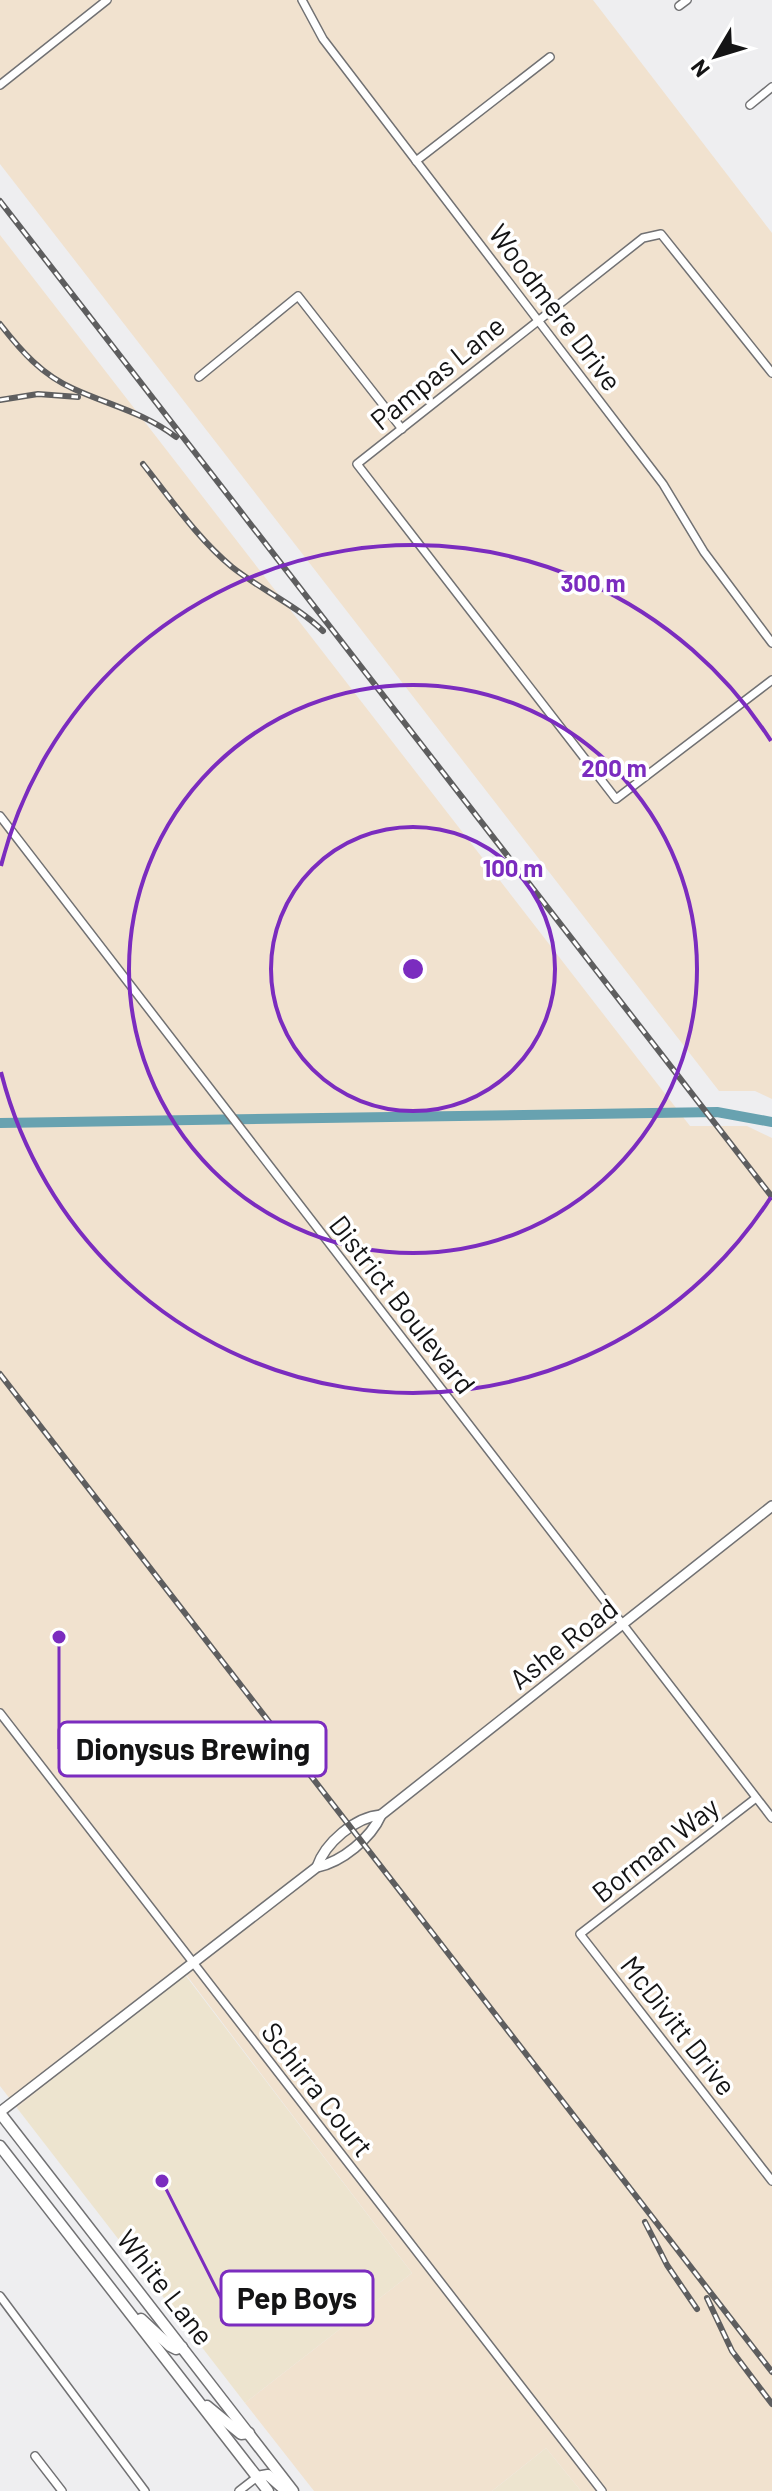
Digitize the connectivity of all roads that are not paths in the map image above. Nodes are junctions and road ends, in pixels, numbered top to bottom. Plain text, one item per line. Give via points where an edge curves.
1 (107, 0) edge
2 (302, 0) edge
3 (687, 0) edge
4 (679, 6) dead end
5 (550, 57) dead end
6 (0, 85) edge
7 (772, 87) edge
8 (750, 105) dead end
9 (416, 161) junction
10 (538, 320) junction
11 (772, 373) edge
12 (199, 377) dead end
13 (402, 429) junction
14 (772, 643) edge
15 (772, 680) edge
16 (0, 816) edge
17 (772, 1506) edge
18 (622, 1625) junction
19 (0, 1713) edge
20 (756, 1798) junction
21 (381, 1815) junction
22 (772, 1818) edge
23 (317, 1867) junction
24 (580, 1934) joint
25 (192, 1963) junction
26 (0, 2113) edge
27 (0, 2146) edge
28 (772, 2181) edge
29 (0, 2296) edge
30 (116, 2296) junction
31 (182, 2347) junction
32 (193, 2395) junction
33 (249, 2433) junction
34 (35, 2456) dead end
35 (257, 2477) junction
36 (62, 2491) edge
37 (145, 2491) edge
38 (239, 2491) edge
39 (268, 2491) edge
40 (286, 2491) edge
41 (293, 2491) edge
42 (602, 2491) edge

1 - 6 street
2 - 9 street, Woodmere Drive via 323,39
3 - 4 street
5 - 9 street
7 - 8 street
9 - 10 street, Woodmere Drive
10 - 11 street, Pampas Lane via 643,238 661,234
10 - 13 street, Pampas Lane
10 - 14 street, Woodmere Drive via 663,484 704,552
12 - 13 street via 298,296
13 - 15 street, Pampas Lane via 357,464 616,799
16 - 18 street, District Boulevard
17 - 18 street, Ashe Road
18 - 20 street, District Boulevard
18 - 21 street, Ashe Road
19 - 25 street, Schirra Court
20 - 22 street, District Boulevard
20 - 24 street, Borman Way
21 - 23 street, Ashe Road via 360,1842 331,1864
21 - 23 street, Ashe Road via 366,1816 322,1851
23 - 25 street, Ashe Road
24 - 28 street, McDivitt Drive
25 - 26 street, Ashe Road
25 - 42 street, Schirra Court
26 - 31 main road, White Lane
27 - 30 main road, White Lane
29 - 37 street
30 - 31 main road via 170,2346
30 - 32 main road, White Lane
31 - 33 main road, White Lane
32 - 33 main road via 241,2434
32 - 35 main road, White Lane
33 - 41 main road, White Lane
34 - 36 street
35 - 38 street
35 - 39 main road, White Lane
35 - 40 main road via 268,2475

